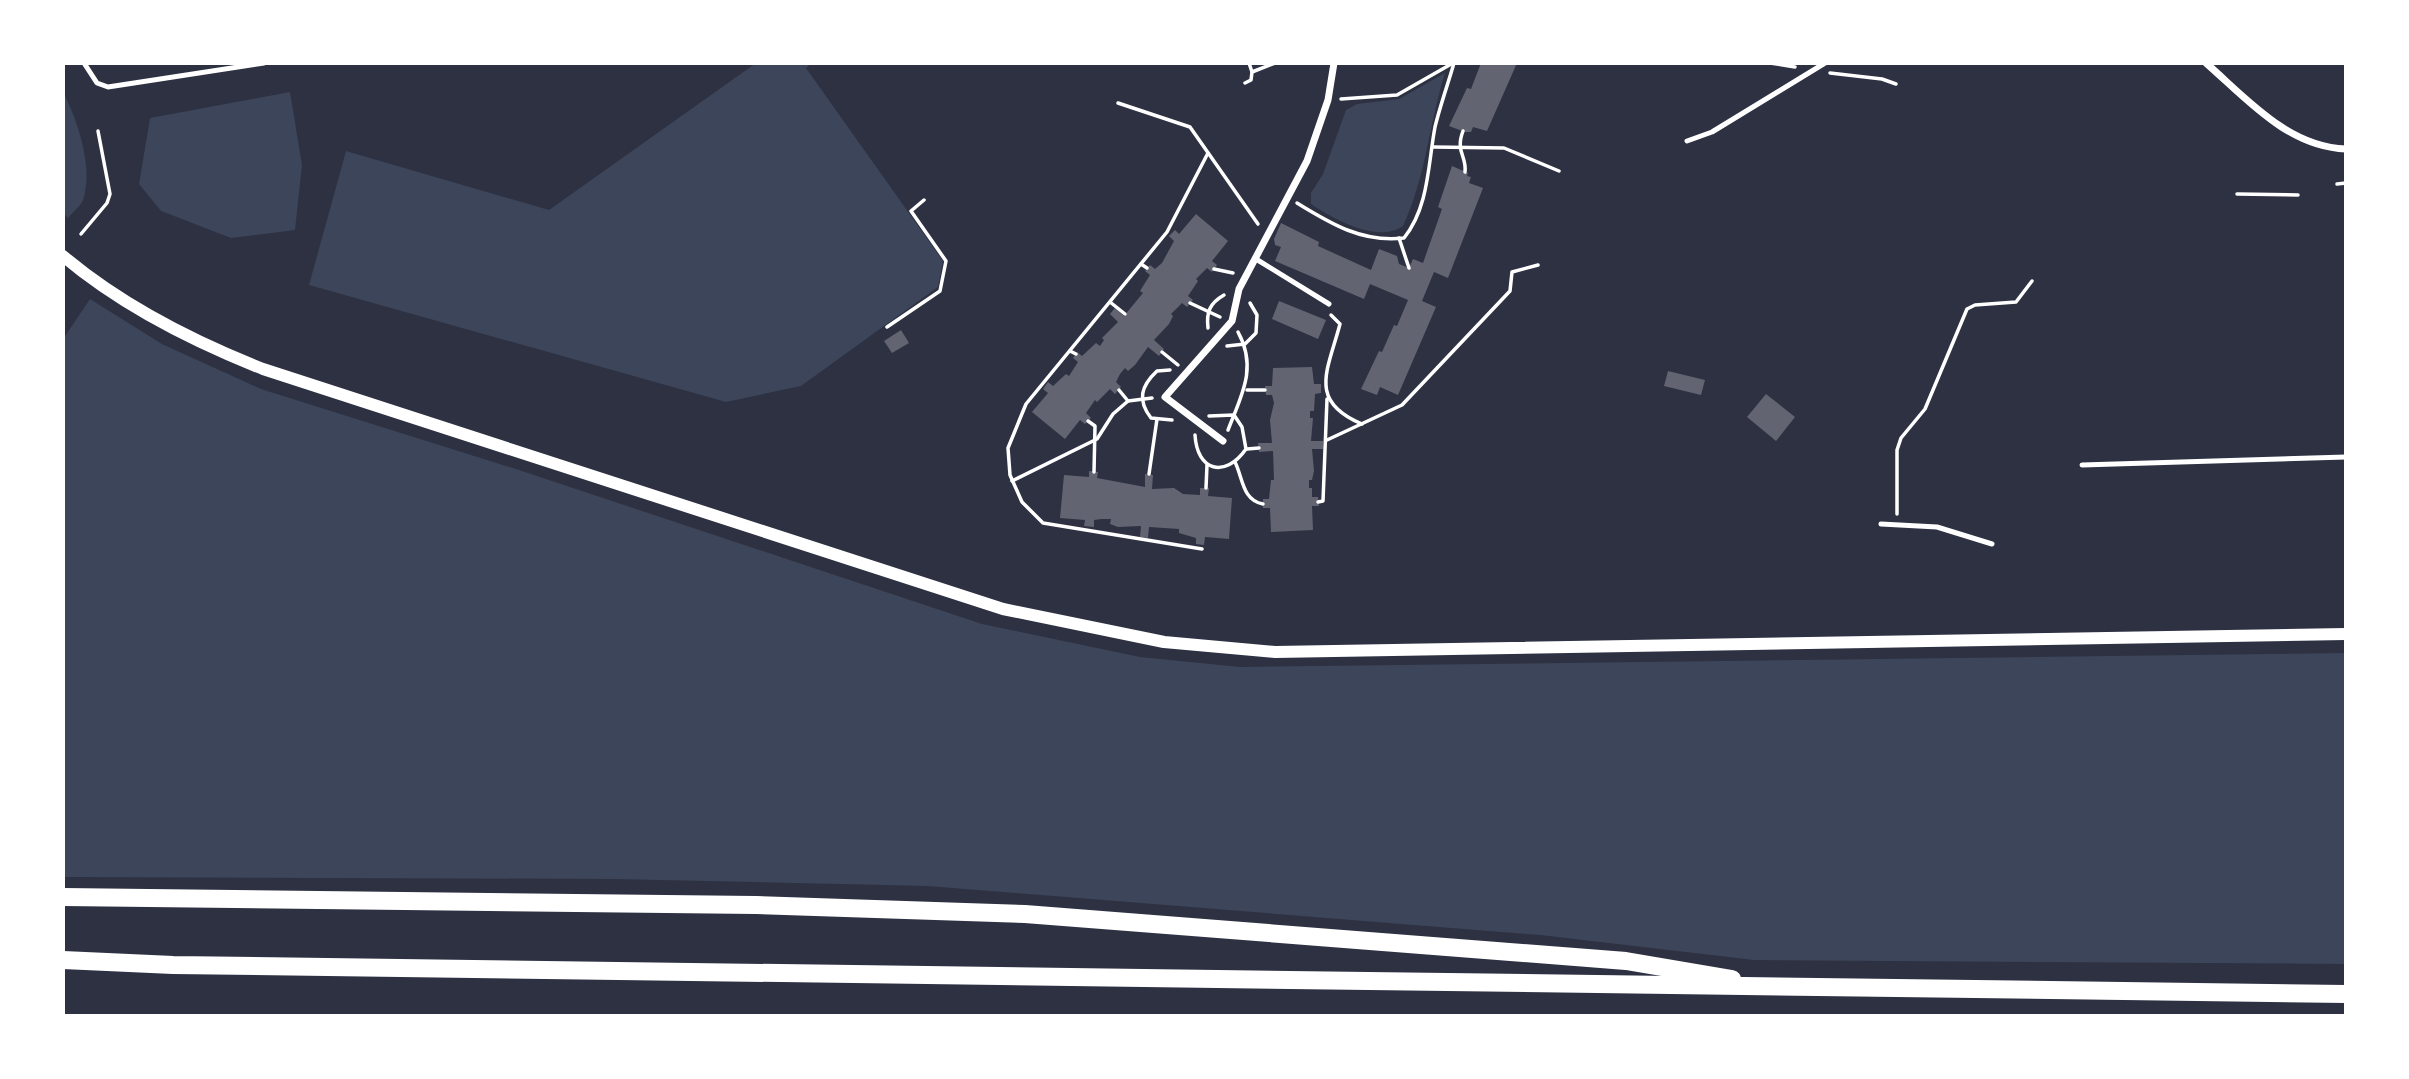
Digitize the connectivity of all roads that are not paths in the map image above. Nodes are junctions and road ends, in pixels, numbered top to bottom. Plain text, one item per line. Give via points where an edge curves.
1 (84, 63) edge
2 (264, 63) edge
3 (1334, 63) edge
4 (1825, 63) edge
5 (2206, 63) edge
6 (1687, 141) dead end
7 (2346, 149) edge
8 (63, 257) edge
9 (1255, 259) junction
10 (1329, 304) road end
11 (1223, 441) road end
12 (2346, 457) edge
13 (2082, 465) dead end
14 (1881, 524) dead end
15 (1992, 544) dead end
16 (2346, 634) edge
17 (63, 897) edge
18 (63, 960) edge
19 (1787, 988) junction
20 (2346, 994) edge

1 - 2 lane via 97,83 108,87
3 - 9 street via 1328,100 1307,161
4 - 6 lane via 1735,119
5 - 7 street via 2298,138
8 - 16 street via 167,325 263,369 1003,609 1142,639 1275,652
9 - 10 lane
9 - 11 street via 1239,289 1232,321 1165,397
12 - 13 lane
14 - 15 lane via 1937,527
17 - 19 highway via 999,912 1626,961
18 - 19 highway
19 - 20 highway

